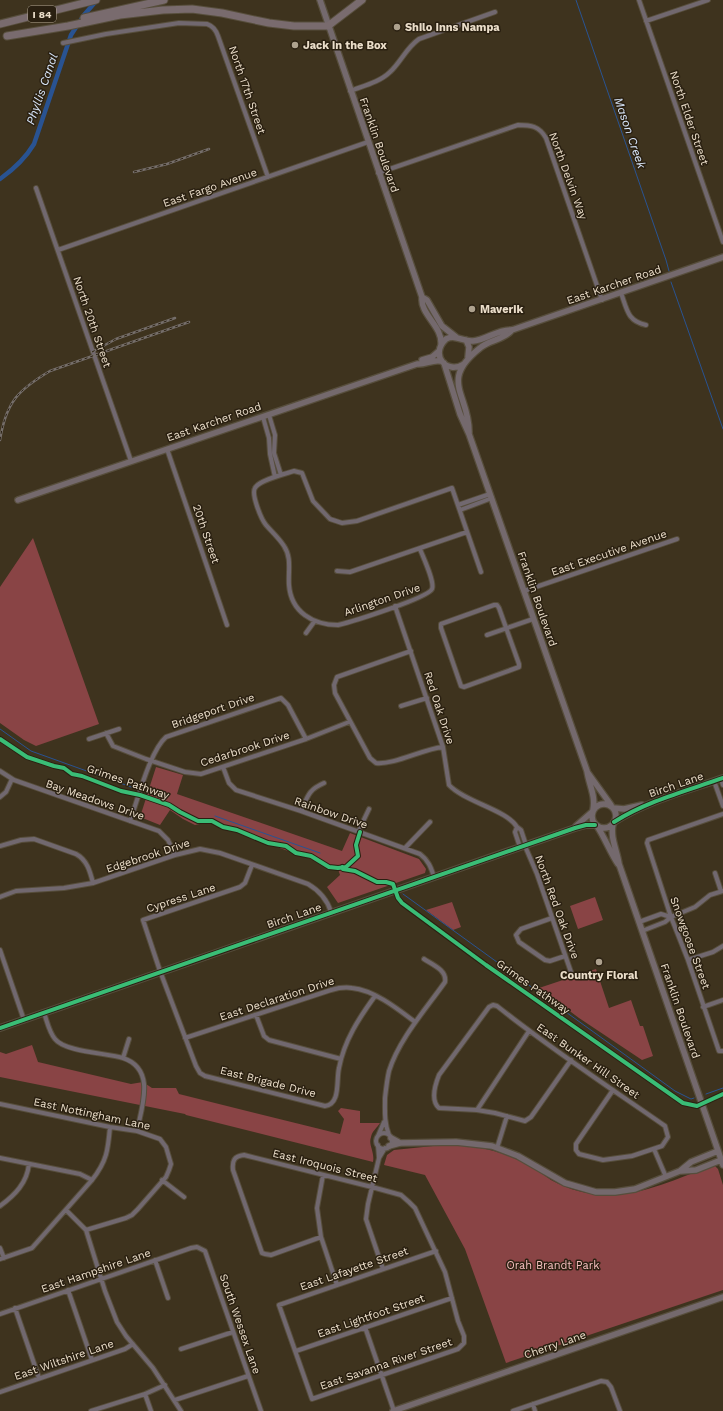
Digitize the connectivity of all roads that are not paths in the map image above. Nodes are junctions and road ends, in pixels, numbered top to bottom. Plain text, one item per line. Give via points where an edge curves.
1 (96, 0) edge
2 (164, 0) edge
3 (320, 0) edge
4 (362, 0) edge
5 (639, 0) edge
6 (708, 0) edge
7 (495, 12) dead end
8 (90, 19) junction
9 (646, 21) junction
10 (0, 24) edge
11 (328, 26) junction
12 (3, 36) edge
13 (63, 43) dead end
14 (350, 91) junction
15 (368, 142) junction
16 (378, 173) junction
17 (268, 177) junction
18 (36, 188) dead end
19 (723, 242) edge
20 (58, 250) junction
21 (723, 257) edge
22 (621, 293) junction
23 (422, 297) junction
24 (602, 300) junction
25 (646, 325) dead end
26 (512, 330) junction
27 (456, 337) junction
28 (466, 340) junction
29 (441, 344) junction
30 (439, 351) junction
31 (465, 361) junction
32 (442, 362) junction
33 (417, 364) junction
34 (266, 416) junction
35 (469, 434) junction
36 (167, 449) junction
37 (131, 461) junction
38 (281, 475) junction
39 (276, 477) junction
40 (491, 496) junction
41 (18, 500) dead end
42 (458, 505) junction
43 (460, 510) junction
44 (467, 532) junction
45 (677, 539) dead end
46 (420, 549) junction
47 (338, 571) dead end
48 (481, 572) dead end
49 (524, 591) junction
50 (395, 606) junction
51 (533, 619) junction
52 (314, 622) junction
53 (227, 625) dead end
54 (506, 628) junction
55 (306, 633) dead end
56 (487, 635) dead end
57 (411, 651) junction
58 (427, 698) junction
59 (401, 706) dead end
60 (349, 722) junction
61 (119, 729) dead end
62 (106, 733) junction
63 (89, 739) dead end
64 (306, 739) junction
65 (443, 747) junction
66 (151, 761) junction
67 (223, 767) junction
68 (0, 771) edge
69 (587, 771) junction
70 (722, 778) edge
71 (12, 779) junction
72 (714, 781) junction
73 (324, 783) dead end
74 (723, 785) edge
75 (0, 797) edge
76 (650, 803) junction
77 (723, 806) edge
78 (612, 807) junction
79 (369, 809) dead end
80 (301, 811) junction
81 (593, 811) junction
82 (723, 814) edge
83 (130, 821) junction
84 (430, 822) dead end
85 (614, 823) junction
86 (596, 825) junction
87 (516, 827) junction
88 (575, 828) junction
89 (358, 832) junction
90 (0, 846) edge
91 (524, 846) junction
92 (405, 848) junction
93 (175, 855) junction
94 (252, 864) junction
95 (619, 864) junction
96 (715, 873) dead end
97 (434, 877) junction
98 (93, 883) junction
99 (722, 891) edge
100 (0, 897) edge
101 (331, 912) junction
102 (671, 917) junction
103 (552, 918) junction
104 (639, 922) junction
105 (642, 930) junction
106 (723, 946) edge
107 (0, 950) edge
108 (565, 956) junction
109 (424, 959) dead end
110 (688, 960) junction
111 (5, 966) junction
112 (0, 968) edge
113 (160, 971) junction
114 (572, 975) dead end
115 (375, 996) junction
116 (723, 1000) edge
117 (703, 1008) junction
118 (44, 1013) junction
119 (256, 1015) junction
120 (24, 1020) junction
121 (415, 1022) junction
122 (0, 1028) edge
123 (529, 1031) junction
124 (185, 1038) junction
125 (129, 1039) dead end
126 (721, 1051) edge
127 (123, 1058) junction
128 (341, 1059) junction
129 (571, 1060) junction
130 (200, 1073) joint
131 (614, 1090) junction
132 (0, 1104) edge
133 (477, 1110) junction
134 (507, 1116) junction
135 (385, 1121) junction
136 (110, 1127) junction
137 (137, 1131) junction
138 (378, 1136) junction
139 (390, 1136) junction
140 (400, 1143) junction
141 (378, 1144) junction
142 (387, 1147) junction
143 (497, 1148) junction
144 (654, 1149) junction
145 (721, 1150) edge
146 (0, 1158) edge
147 (379, 1158) junction
148 (722, 1162) edge
149 (30, 1164) junction
150 (680, 1171) junction
151 (323, 1175) junction
152 (666, 1177) junction
153 (92, 1180) junction
154 (162, 1180) junction
155 (372, 1187) junction
156 (184, 1197) dead end
157 (0, 1206) edge
158 (66, 1210) junction
159 (86, 1230) junction
160 (321, 1237) junction
161 (198, 1247) joint
162 (0, 1248) edge
163 (436, 1251) junction
164 (2, 1259) edge
165 (155, 1260) junction
166 (383, 1269) junction
167 (102, 1279) junction
168 (337, 1285) junction
169 (68, 1290) junction
170 (168, 1298) dead end
171 (452, 1298) junction
172 (723, 1298) edge
173 (15, 1308) junction
174 (0, 1314) edge
175 (365, 1328) junction
176 (233, 1332) junction
177 (133, 1344) junction
178 (181, 1348) dead end
179 (296, 1351) junction
180 (92, 1360) junction
181 (248, 1376) junction
182 (382, 1376) junction
183 (39, 1378) junction
184 (165, 1385) junction
185 (0, 1392) edge
186 (145, 1394) junction
187 (175, 1400) junction
188 (533, 1404) junction
189 (100, 1410) edge
190 (91, 1411) edge
191 (151, 1411) edge
192 (181, 1411) edge
193 (261, 1411) edge
194 (393, 1411) edge
195 (513, 1411) edge
196 (535, 1411) edge
197 (620, 1411) edge

1 - 10 highway, I 84
2 - 8 highway, I 84
3 - 11 main road, Franklin Boulevard
4 - 11 highway
5 - 9 street, North Elder Street
6 - 9 street
7 - 14 street via 418,39 385,76
8 - 11 highway via 192,9 269,24
8 - 12 highway, I 84 via 73,20
8 - 12 highway via 68,26
9 - 19 street, North Elder Street
11 - 14 main road, Franklin Boulevard
13 - 17 street, North 17th Street via 179,23 210,26 216,31
14 - 15 main road, Franklin Boulevard
15 - 16 main road, Franklin Boulevard
15 - 17 street, East Fargo Avenue
16 - 23 main road, Franklin Boulevard
16 - 24 street, North Delvin Way via 518,125 535,126 542,130 546,138
17 - 20 street, East Fargo Avenue
18 - 20 street, North 20th Street
20 - 37 street, North 20th Street
21 - 22 main road, East Karcher Road
22 - 24 main road, East Karcher Road
22 - 25 street via 628,314 638,323
23 - 27 main road, Franklin Boulevard via 427,300 442,326
23 - 29 main road, Franklin Boulevard via 421,303 441,336
24 - 26 main road, East Karcher Road
26 - 28 main road via 475,341
26 - 31 main road via 508,335 484,344
27 - 28 main road
27 - 29 main road via 446,339
28 - 31 main road via 469,347
29 - 30 main road
30 - 32 main road
30 - 33 main road
31 - 32 main road via 454,367
31 - 35 main road, Franklin Boulevard via 458,383 470,425
32 - 33 main road via 435,360
32 - 35 main road, Franklin Boulevard
33 - 34 main road, East Karcher Road
34 - 36 main road, East Karcher Road
34 - 38 street via 275,435 274,453
34 - 39 street via 270,454
35 - 40 main road, Franklin Boulevard
36 - 37 main road, East Karcher Road
36 - 53 street, 20th Street
37 - 41 main road, East Karcher Road
38 - 39 street
38 - 42 street via 294,471 302,473 313,501 330,519 342,523 357,521 452,488
39 - 52 street via 256,486 254,496 265,524 287,550 290,563 290,590 296,605
40 - 42 street
40 - 43 street
40 - 49 main road, Franklin Boulevard
42 - 43 street
43 - 44 street
44 - 46 street
44 - 48 street
45 - 49 street, East Executive Avenue
46 - 47 street via 350,572
46 - 50 street, Arlington Drive via 432,590
49 - 51 main road, Franklin Boulevard
50 - 52 street, Arlington Drive via 338,625
50 - 57 street, Red Oak Drive
51 - 54 street
51 - 69 main road, Franklin Boulevard
52 - 55 street
54 - 54 street via 519,667 461,686 441,624 497,605
54 - 56 street
57 - 58 street, Red Oak Drive
57 - 60 street via 338,677 334,685 335,693
58 - 59 street
58 - 65 street, Red Oak Drive
60 - 64 street, Cedarbrook Drive
60 - 65 street via 376,764
61 - 62 street
62 - 63 street
62 - 66 street, Cedarbrook Drive via 113,746
64 - 66 street, Bridgeport Drive via 284,699 281,698 166,737
64 - 67 street, Cedarbrook Drive
65 - 87 street, Red Oak Drive via 449,785 462,795 509,818
66 - 67 street, Cedarbrook Drive via 195,774
66 - 83 street, Bridgeport Drive
67 - 80 street, Rainbow Drive via 229,783 236,790
68 - 71 street, Bay Meadows Drive
69 - 78 main road, Franklin Boulevard
69 - 81 main road, Franklin Boulevard via 595,798
70 - 72 main road, Birch Lane
70 - 74 street
71 - 75 street via 6,792
71 - 83 street, Bay Meadows Drive
72 - 76 main road, Birch Lane
72 - 77 street
73 - 80 street via 309,794
76 - 78 main road, Birch Lane via 624,809
76 - 85 main road, Birch Lane
78 - 81 main road via 602,804
78 - 85 main road via 616,815
79 - 89 street
80 - 89 street, Rainbow Drive
81 - 86 main road via 592,819
81 - 88 main road, Birch Lane
82 - 102 street, Snowgoose Street via 648,840 648,849
83 - 93 street, Bay Meadows Drive via 159,831 168,840
84 - 92 street
85 - 86 main road via 607,828
85 - 95 main road, Franklin Boulevard via 611,835
86 - 88 main road, Birch Lane
86 - 95 main road, Franklin Boulevard
87 - 91 street via 515,832
87 - 91 street, Red Oak Drive via 521,830
88 - 91 main road, Birch Lane
89 - 92 street, Rainbow Drive
90 - 98 street via 34,839 76,854 85,862
91 - 97 main road, Birch Lane
91 - 103 street, North Red Oak Drive
92 - 97 street, Rainbow Drive via 426,859
93 - 94 street, Edgebrook Drive via 200,849
93 - 98 street, Edgebrook Drive
94 - 101 street, Edgebrook Drive via 318,890 324,896
94 - 113 street, Cypress Lane via 245,883 240,887 143,920
95 - 104 main road, Franklin Boulevard
96 - 99 street
97 - 101 main road, Birch Lane
98 - 100 street, Edgebrook Drive via 16,891
99 - 102 street
101 - 113 main road, Birch Lane
102 - 104 street via 661,914
102 - 105 street via 665,922
102 - 110 street, Snowgoose Street
103 - 108 street, North Red Oak Drive
103 - 108 street via 521,929 516,935 519,942 545,960
104 - 105 main road, Franklin Boulevard
105 - 145 main road, Franklin Boulevard
106 - 110 street
107 - 111 street
108 - 114 street, North Red Oak Drive
109 - 121 street via 443,972 446,979
110 - 117 street, Snowgoose Street
111 - 112 street
111 - 120 street
113 - 118 main road, Birch Lane
113 - 124 street, Cypress Lane
115 - 119 street, East Declaration Drive via 358,989 342,988
115 - 121 street, East Declaration Drive
115 - 128 street via 350,1035
116 - 117 street
117 - 126 street, Snowgoose Street
118 - 120 main road, Birch Lane
118 - 127 street via 58,1042 73,1048
119 - 124 street, East Declaration Drive
119 - 128 street via 268,1040
120 - 122 main road, Birch Lane
121 - 135 street via 389,1071
123 - 129 street, East Bunker Hill Street
123 - 133 street
123 - 133 street, East Bunker Hill Street via 497,1006 489,1007 440,1076 435,1085 436,1106 442,1109
124 - 130 street, Cypress Lane
125 - 127 street
127 - 137 street via 138,1068 145,1083
128 - 130 street, East Brigade Drive via 336,1098 332,1104 325,1106
129 - 131 street, East Bunker Hill Street
129 - 134 street via 531,1117 525,1122
131 - 144 street, East Bunker Hill Street via 665,1126 668,1137 662,1146
131 - 144 street via 576,1144 576,1150 579,1154 603,1160 619,1159
132 - 136 street, East Nottingham Lane
133 - 134 street
134 - 143 street
135 - 138 street
135 - 139 street
136 - 137 street, East Nottingham Lane
136 - 153 street via 105,1161
137 - 154 street, East Nottingham Lane via 160,1139 166,1147 171,1164
138 - 139 street via 382,1133
138 - 141 street
139 - 140 main road
139 - 142 street via 392,1142
140 - 142 main road
140 - 143 main road via 456,1142
141 - 142 street via 381,1148
141 - 147 street
142 - 147 street
143 - 152 main road via 518,1156 565,1183 596,1192 635,1189
144 - 152 street
145 - 148 main road, Franklin Boulevard
145 - 150 main road via 692,1162
146 - 149 street
147 - 155 street
148 - 150 main road via 696,1170
149 - 153 street via 80,1174
149 - 157 street via 26,1178 18,1190
150 - 152 main road
151 - 155 street, East Iroquois Street
151 - 160 street via 318,1208
151 - 160 street, East Iroquois Street via 244,1155 234,1158 232,1164 262,1252 271,1255
153 - 158 street
154 - 156 street
154 - 159 street, East Nottingham Lane via 132,1214
155 - 163 street, East Iroquois Street via 401,1195 409,1202 415,1208
155 - 166 street via 366,1219
158 - 159 street
158 - 164 street via 32,1248
159 - 167 street
160 - 168 street
161 - 165 street, East Hampshire Lane
161 - 176 street, South Wessex Lane via 205,1251
162 - 164 street
163 - 166 street, East Lafayette Street
163 - 171 street
165 - 167 street, East Hampshire Lane
165 - 170 street
166 - 168 street, East Lafayette Street
167 - 169 street, East Hampshire Lane
167 - 177 street via 118,1322
168 - 179 street, East Lafayette Street via 279,1305
169 - 173 street, East Hampshire Lane
169 - 180 street
171 - 175 street, East Lightfoot Street
171 - 182 street, East Savanna River Street via 464,1336 464,1344 458,1349
172 - 194 main road, Cherry Lane
173 - 174 street, East Hampshire Lane
173 - 183 street
175 - 179 street, East Lightfoot Street
175 - 182 street
176 - 178 street
176 - 181 street, South Wessex Lane
177 - 180 street, East Wiltshire Lane
177 - 184 street
179 - 182 street, East Savanna River Street via 312,1399
180 - 183 street, East Wiltshire Lane
181 - 187 street
181 - 193 street, South Wessex Lane
182 - 194 street
183 - 185 street, East Wiltshire Lane
184 - 186 street
184 - 187 street
186 - 189 street
186 - 191 street
187 - 192 street
188 - 195 street
188 - 196 street
188 - 197 street via 601,1381 612,1387
189 - 190 street

